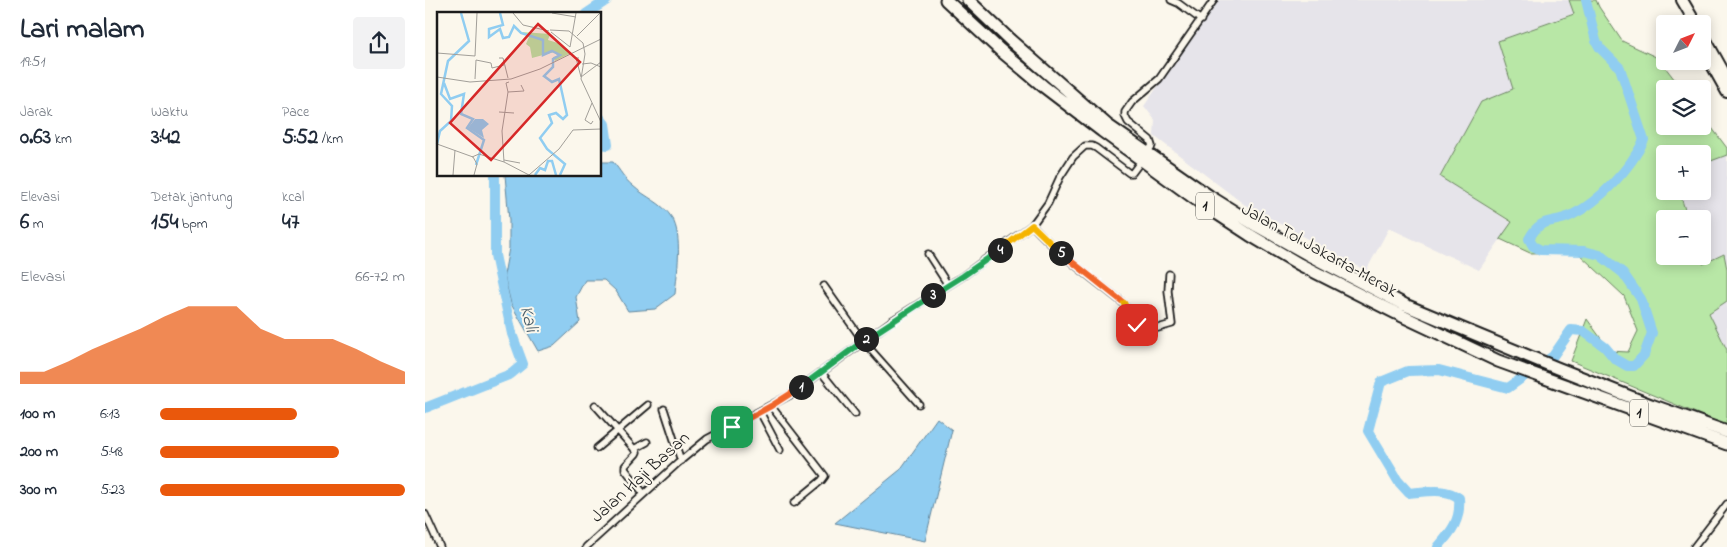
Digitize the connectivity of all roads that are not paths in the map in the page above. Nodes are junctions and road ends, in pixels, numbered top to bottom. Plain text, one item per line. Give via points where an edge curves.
1 (946, 0) edge
2 (968, 0) edge
3 (1171, 0) edge
4 (1214, 0) edge
5 (1675, 0) edge
6 (1682, 0) edge
7 (1684, 15) edge
8 (1691, 15) edge
9 (1201, 20) junction
10 (1712, 59) joint
11 (1727, 78) edge
12 (1727, 92) edge
13 (1149, 150) dead end
14 (1138, 166) dead end
15 (1032, 225) junction
16 (928, 254) dead end
17 (1169, 274) dead end
18 (948, 285) junction
19 (824, 286) dead end
20 (863, 341) junction
21 (821, 372) junction
22 (919, 404) dead end
23 (595, 405) dead end
24 (648, 405) dead end
25 (771, 406) junction
26 (664, 410) dead end
27 (760, 412) junction
28 (855, 414) dead end
29 (732, 427) junction
30 (617, 431) junction
31 (1727, 432) edge
32 (647, 442) dead end
33 (741, 442) dead end
34 (1727, 444) edge
35 (597, 448) dead end
36 (634, 449) junction
37 (780, 450) dead end
38 (681, 461) junction
39 (644, 494) junction
40 (794, 502) dead end
41 (1727, 504) edge
42 (425, 514) edge
43 (1698, 545) edge
44 (440, 547) edge
45 (586, 547) edge

1 - 34 highway, Jalan Tol Jakarta–Merak / 1 via 1043,86 1102,132 1217,214 1299,264 1498,361
2 - 31 highway, Jalan Tol Jakarta–Merak / 1 via 1107,124 1257,226 1389,296 1459,328
3 - 9 street
4 - 9 street
5 - 7 highway
6 - 8 highway
9 - 13 street via 1159,79 1125,112 1128,122 1150,140 1152,146
10 - 11 highway
10 - 12 highway
14 - 15 street, Jalan Haji Basan via 1129,173 1096,148 1085,146 1059,177 1048,203
15 - 17 street via 1082,271 1121,301 1144,332 1172,324
15 - 18 street, Jalan Haji Basan
16 - 18 street
18 - 20 street, Jalan Haji Basan
19 - 20 street
20 - 21 street, Jalan Haji Basan
20 - 22 street
21 - 25 street, Jalan Haji Basan
21 - 28 street
23 - 30 street
24 - 30 street
25 - 27 street, Jalan Haji Basan
25 - 40 street via 825,476
26 - 38 street
27 - 29 street, Jalan Haji Basan
27 - 37 street
29 - 33 street
29 - 38 street, Jalan Haji Basan via 711,436
30 - 35 street
30 - 36 street
32 - 36 street
36 - 39 street via 636,454 627,462 625,469
38 - 39 street, Jalan Haji Basan
39 - 45 street, Jalan Haji Basan
41 - 43 street
42 - 44 street

